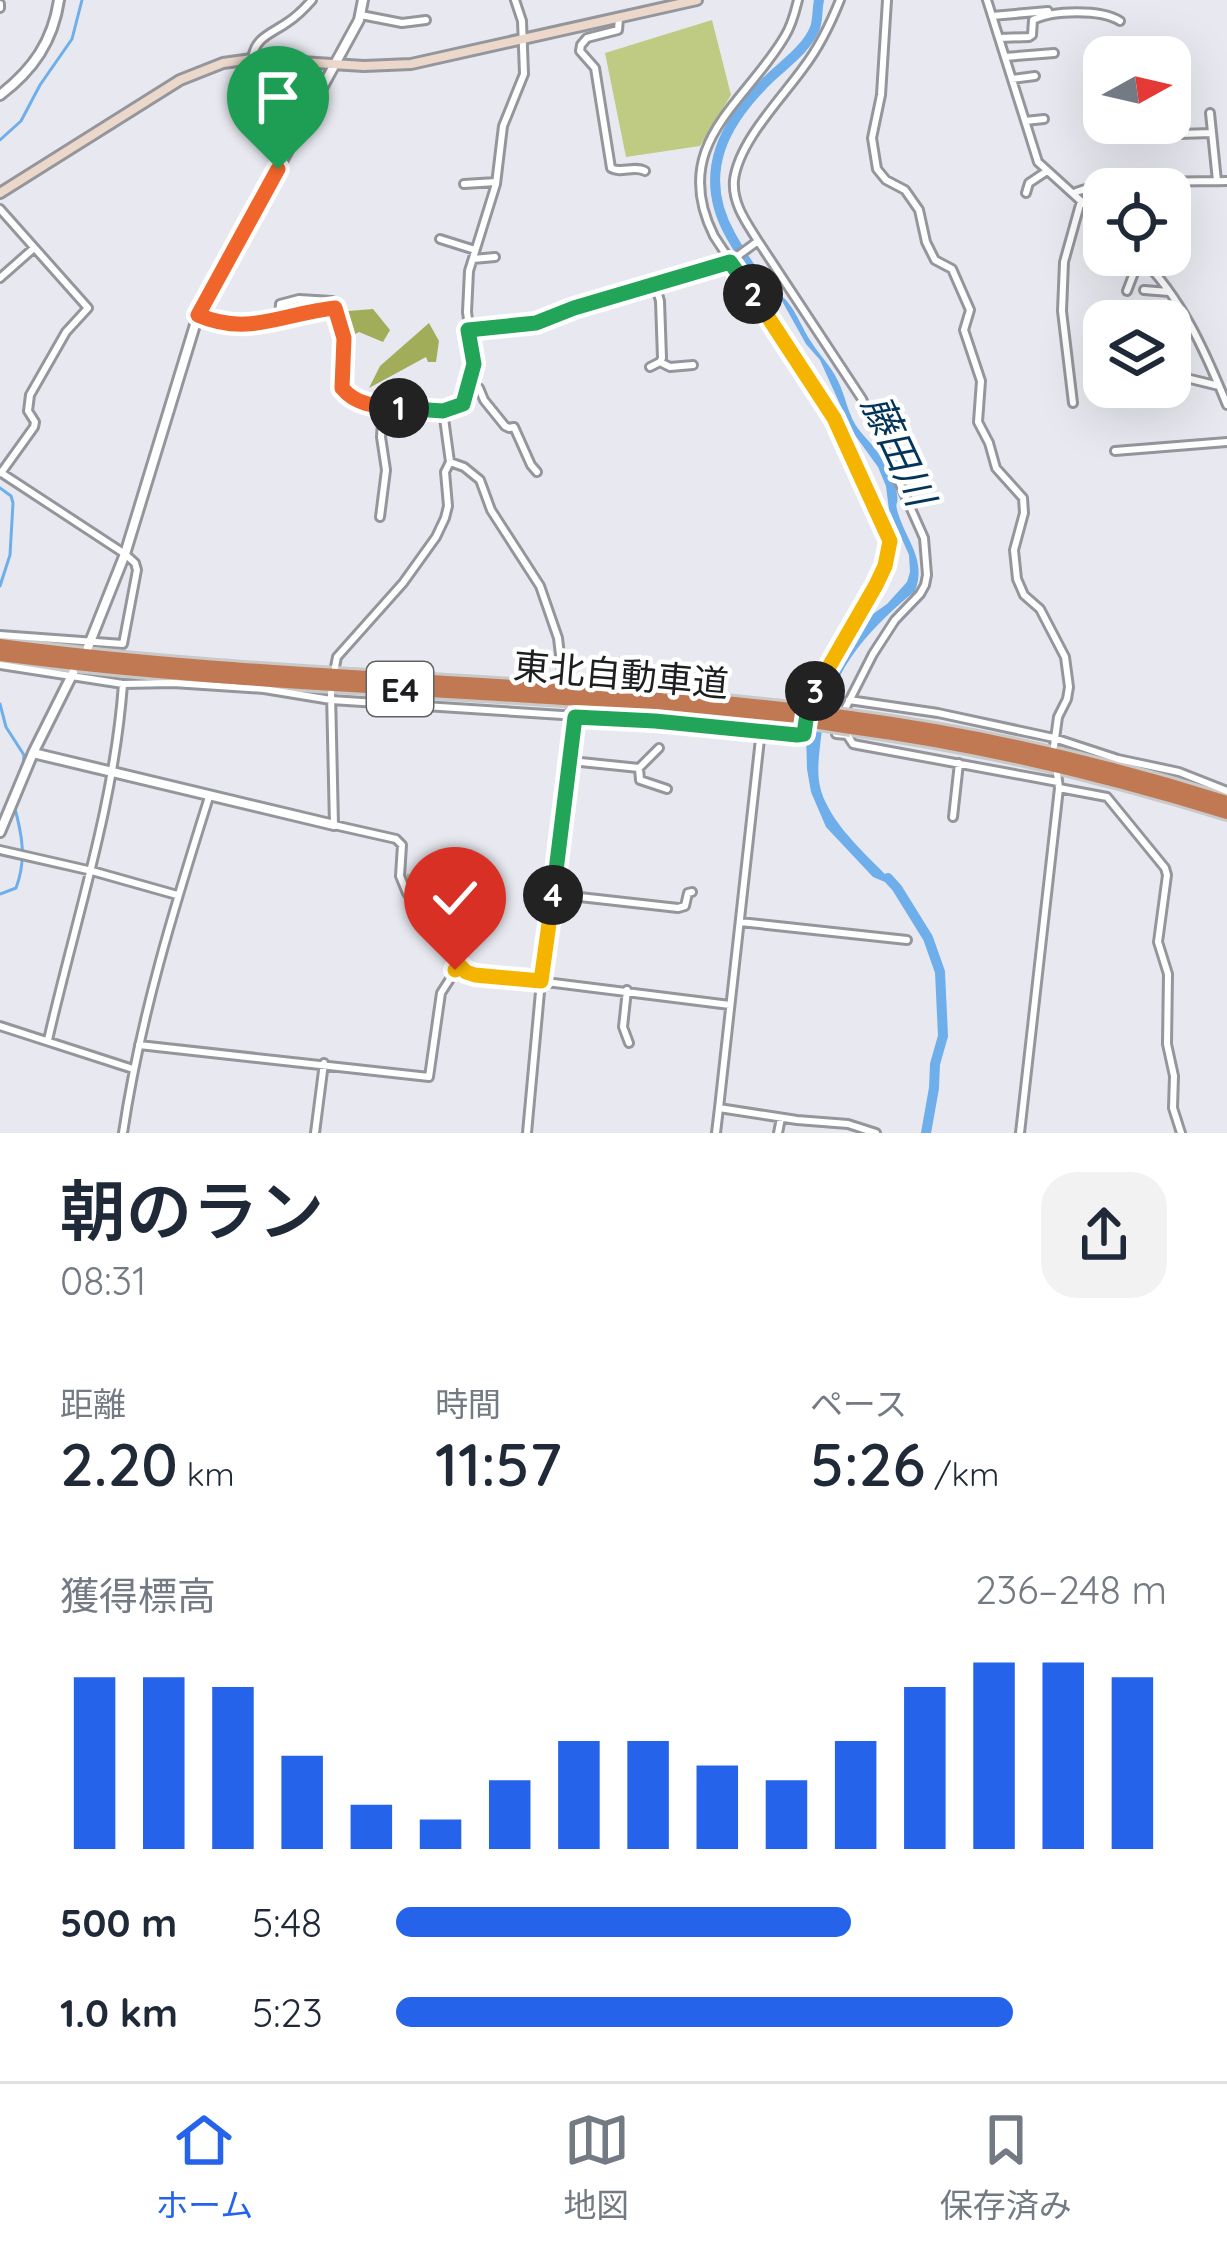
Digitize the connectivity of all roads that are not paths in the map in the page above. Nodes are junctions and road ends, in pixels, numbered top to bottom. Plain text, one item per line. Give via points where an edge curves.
1 (59, 0) edge
2 (312, 0) edge
3 (363, 0) edge
4 (515, 0) edge
5 (697, 0) edge
6 (798, 0) edge
7 (840, 0) edge
8 (887, 0) edge
9 (987, 0) edge
10 (1051, 11) dead end
11 (361, 15) junction
12 (992, 16) junction
13 (619, 18) junction
14 (427, 20) dead end
15 (1120, 21) dead end
16 (998, 38) junction
17 (522, 40) junction
18 (1054, 53) dead end
19 (1005, 58) junction
20 (252, 59) junction
21 (334, 64) junction
22 (1035, 76) dead end
23 (1012, 79) junction
24 (0, 95) edge
25 (1210, 113) dead end
26 (1044, 118) dead end
27 (1025, 122) junction
28 (1212, 133) junction
29 (1191, 134) edge
30 (645, 171) dead end
31 (1047, 171) junction
32 (1217, 181) junction
33 (1227, 181) edge
34 (496, 182) junction
35 (464, 184) dead end
36 (0, 193) edge
37 (1025, 193) dead end
38 (1074, 193) junction
39 (1082, 201) joint
40 (0, 209) edge
41 (440, 239) dead end
42 (756, 242) junction
43 (34, 248) junction
44 (476, 250) junction
45 (495, 257) dead end
46 (472, 259) junction
47 (731, 261) junction
48 (1132, 276) edge
49 (1159, 276) edge
50 (0, 278) edge
51 (655, 284) junction
52 (1144, 290) dead end
53 (1127, 291) dead end
54 (1170, 292) junction
55 (335, 308) junction
56 (198, 315) junction
57 (279, 319) junction
58 (468, 330) junction
59 (660, 362) junction
60 (694, 365) dead end
61 (650, 367) dead end
62 (1191, 379) edge
63 (470, 386) junction
64 (1219, 386) junction
65 (1072, 403) dead end
66 (383, 406) junction
67 (1227, 406) edge
68 (443, 411) junction
69 (1227, 442) edge
70 (1115, 451) dead end
71 (450, 462) junction
72 (1, 472) edge
73 (537, 472) dead end
74 (380, 518) dead end
75 (125, 554) junction
76 (0, 635) edge
77 (89, 644) junction
78 (0, 645) edge
79 (0, 655) edge
80 (0, 665) edge
81 (335, 667) dead end
82 (72, 676) junction
83 (563, 680) dead end
84 (123, 685) junction
85 (331, 696) junction
86 (849, 700) junction
87 (571, 707) dead end
88 (800, 715) junction
89 (575, 717) junction
90 (851, 722) junction
91 (760, 730) junction
92 (1054, 742) junction
93 (659, 748) dead end
94 (32, 753) junction
95 (571, 760) junction
96 (958, 763) junction
97 (639, 768) junction
98 (114, 773) junction
99 (1058, 781) junction
100 (667, 789) dead end
101 (1227, 791) edge
102 (209, 797) junction
103 (1227, 802) edge
104 (1227, 813) edge
105 (953, 817) dead end
106 (334, 825) junction
107 (0, 832) edge
108 (0, 850) edge
109 (92, 871) junction
110 (692, 892) dead end
111 (553, 894) junction
112 (178, 896) junction
113 (740, 922) junction
114 (907, 940) dead end
115 (459, 965) junction
116 (541, 981) junction
117 (627, 990) junction
118 (730, 1005) junction
119 (0, 1026) edge
120 (48, 1040) junction
121 (628, 1043) dead end
122 (139, 1045) junction
123 (324, 1063) junction
124 (133, 1069) junction
125 (719, 1108) junction
126 (781, 1118) junction
127 (806, 1121) junction
128 (804, 1132) edge
129 (123, 1133) edge
130 (315, 1133) edge
131 (526, 1133) edge
132 (716, 1133) edge
133 (778, 1133) edge
134 (876, 1133) edge
135 (1020, 1133) edge
136 (1181, 1133) edge

1 - 24 street via 43,49
2 - 20 street via 260,39
3 - 11 street
4 - 17 street
5 - 13 main road
6 - 47 street via 785,36 720,121 702,164 706,220
7 - 42 street via 826,35 737,170 735,195
8 - 92 street via 872,138 877,170 919,210 934,260 952,269 970,310 964,333 980,373 978,422 996,468 1023,498 1017,579 1065,656 1070,687
9 - 12 street
10 - 12 street
11 - 14 street
11 - 21 street
12 - 16 street
13 - 17 main road
13 - 30 street via 618,30 586,38 581,54 602,79 611,168
15 - 16 street via 1108,13 1049,14 1033,20 1029,37
16 - 19 street
17 - 21 main road via 411,64
17 - 34 street via 524,74 503,126
18 - 19 street
19 - 23 street
20 - 21 main road
20 - 36 main road via 181,80
21 - 56 street
22 - 23 street
23 - 27 street
25 - 28 street
26 - 27 street
27 - 31 street
28 - 29 street
28 - 32 street
31 - 37 street
31 - 38 street
32 - 33 street
32 - 38 street
34 - 35 street
34 - 44 street
38 - 39 street
39 - 65 street via 1064,262
40 - 43 street
41 - 44 street
42 - 47 street
42 - 86 street via 862,399 924,538 925,585
43 - 50 street
43 - 72 street via 88,308 30,395 34,427
44 - 46 street
45 - 46 street
46 - 58 street
47 - 51 street
47 - 91 street via 834,418 890,541 876,585 809,700 804,734
48 - 53 street
49 - 54 street
51 - 58 street via 536,323
51 - 59 street
52 - 54 street
54 - 64 street
55 - 57 street
55 - 57 street via 332,301 299,299 280,304
55 - 66 street via 344,338 342,388 362,404
56 - 57 street via 219,324
56 - 75 street
58 - 63 street
59 - 60 street
59 - 61 street
62 - 64 street
63 - 68 street via 463,404
63 - 73 street via 514,427
64 - 67 street
66 - 68 street
66 - 74 street
68 - 71 street
69 - 70 street
71 - 81 street via 447,512 436,537
71 - 83 street via 480,480 541,586
72 - 75 street
75 - 77 street
75 - 77 street via 137,570 123,644
76 - 77 street
78 - 88 highway, 東北自動車道 / E4 via 561,688
79 - 88 highway, 東北自動車道 / E4
80 - 82 street
82 - 84 street
82 - 94 street
84 - 85 street
84 - 98 street
85 - 89 street
85 - 106 street
86 - 92 street
86 - 96 street via 836,734 853,744
87 - 89 street
88 - 90 highway, 東北自動車道 / E4, bridge
89 - 91 street
89 - 95 street
90 - 103 highway, 東北自動車道 / E4 via 1036,750
90 - 104 highway, 東北自動車道 / E4 via 1035,760
91 - 113 street
92 - 101 street
93 - 97 street
94 - 98 street
94 - 107 street
95 - 97 street
95 - 111 street
96 - 99 street
96 - 105 street
97 - 100 street via 640,780
98 - 102 street
98 - 109 street
99 - 135 street
99 - 136 street via 1107,797 1165,868 1158,942 1168,974 1167,1044
102 - 106 street
102 - 112 street
106 - 115 street via 402,845 407,893
108 - 109 street
109 - 112 street
109 - 120 street
110 - 111 street via 678,908
111 - 116 street
112 - 122 street
113 - 114 street
113 - 118 street
115 - 116 street via 475,975
115 - 123 street via 441,993 429,1077
116 - 117 street
116 - 131 street
117 - 118 street
117 - 121 street
118 - 125 street
119 - 120 street
120 - 124 street
122 - 123 street
122 - 124 street
123 - 130 street
124 - 129 street
125 - 126 street
125 - 132 street
126 - 127 street
126 - 133 street
127 - 128 street
127 - 134 street

